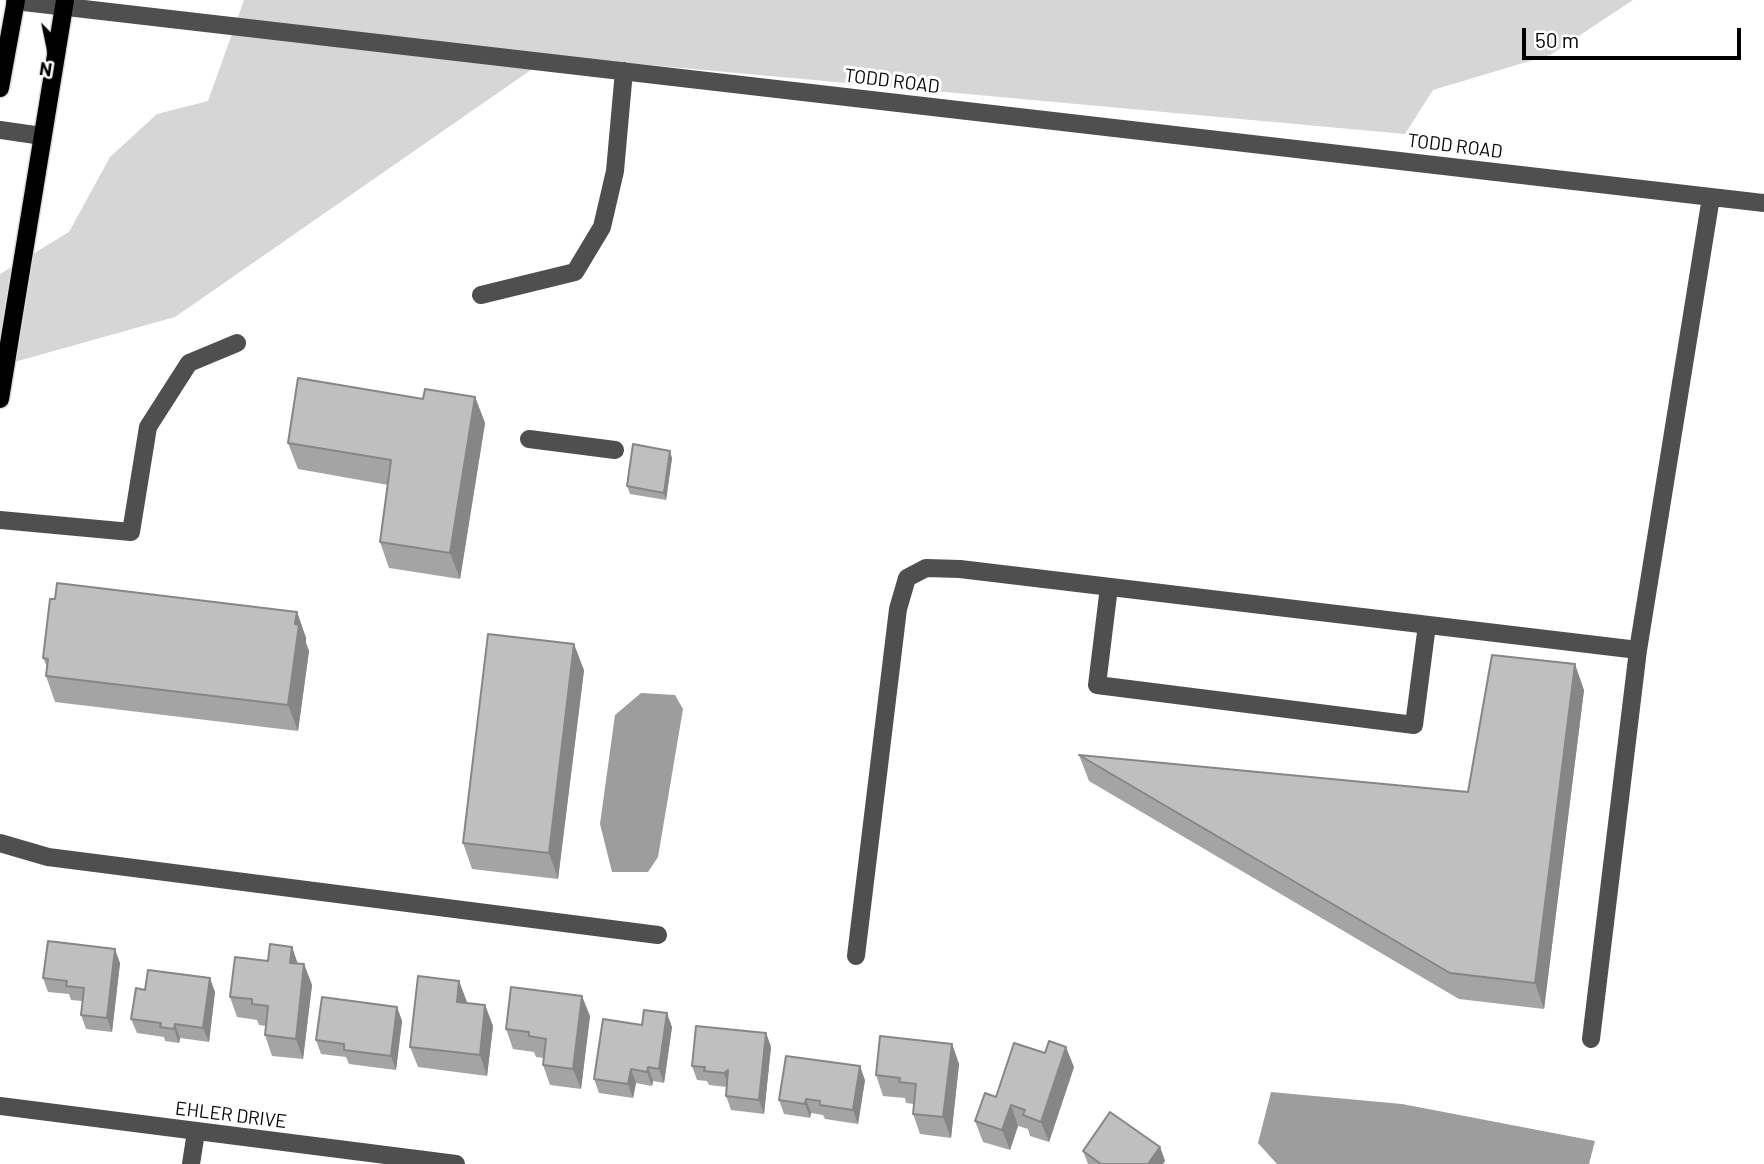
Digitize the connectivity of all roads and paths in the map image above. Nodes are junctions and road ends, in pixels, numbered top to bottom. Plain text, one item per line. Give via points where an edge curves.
1 (15, 1) edge
2 (64, 4) edge
3 (624, 71) junction
4 (0, 89) edge
5 (0, 130) edge
6 (42, 136) junction
7 (1711, 197) junction
8 (1764, 203) edge
9 (481, 295) dead end
10 (237, 343) dead end
11 (0, 399) edge
12 (529, 439) dead end
13 (615, 450) dead end
14 (0, 520) edge
15 (1109, 587) junction
16 (1427, 625) junction
17 (1638, 650) junction
18 (0, 844) edge
19 (658, 935) dead end
20 (856, 956) dead end
21 (1591, 1039) dead end
22 (0, 1106) edge
23 (196, 1132) junction
24 (191, 1164) edge
25 (456, 1164) edge

1 - 2 street, TODD ROAD
1 - 4 main road
2 - 3 street, TODD ROAD
2 - 6 main road
3 - 7 street, TODD ROAD
3 - 9 street via 615,171 603,227 575,272
5 - 6 street
6 - 11 main road
7 - 8 street, TODD ROAD
7 - 17 street
10 - 14 street via 189,363 148,428 131,531
12 - 13 street
15 - 16 street
15 - 16 street via 1097,685 1414,725
15 - 20 street via 937,568 907,578 898,609
16 - 17 street
17 - 21 street
18 - 19 street via 60,858
22 - 23 street, EHLER DRIVE
23 - 24 street
23 - 25 street, EHLER DRIVE

